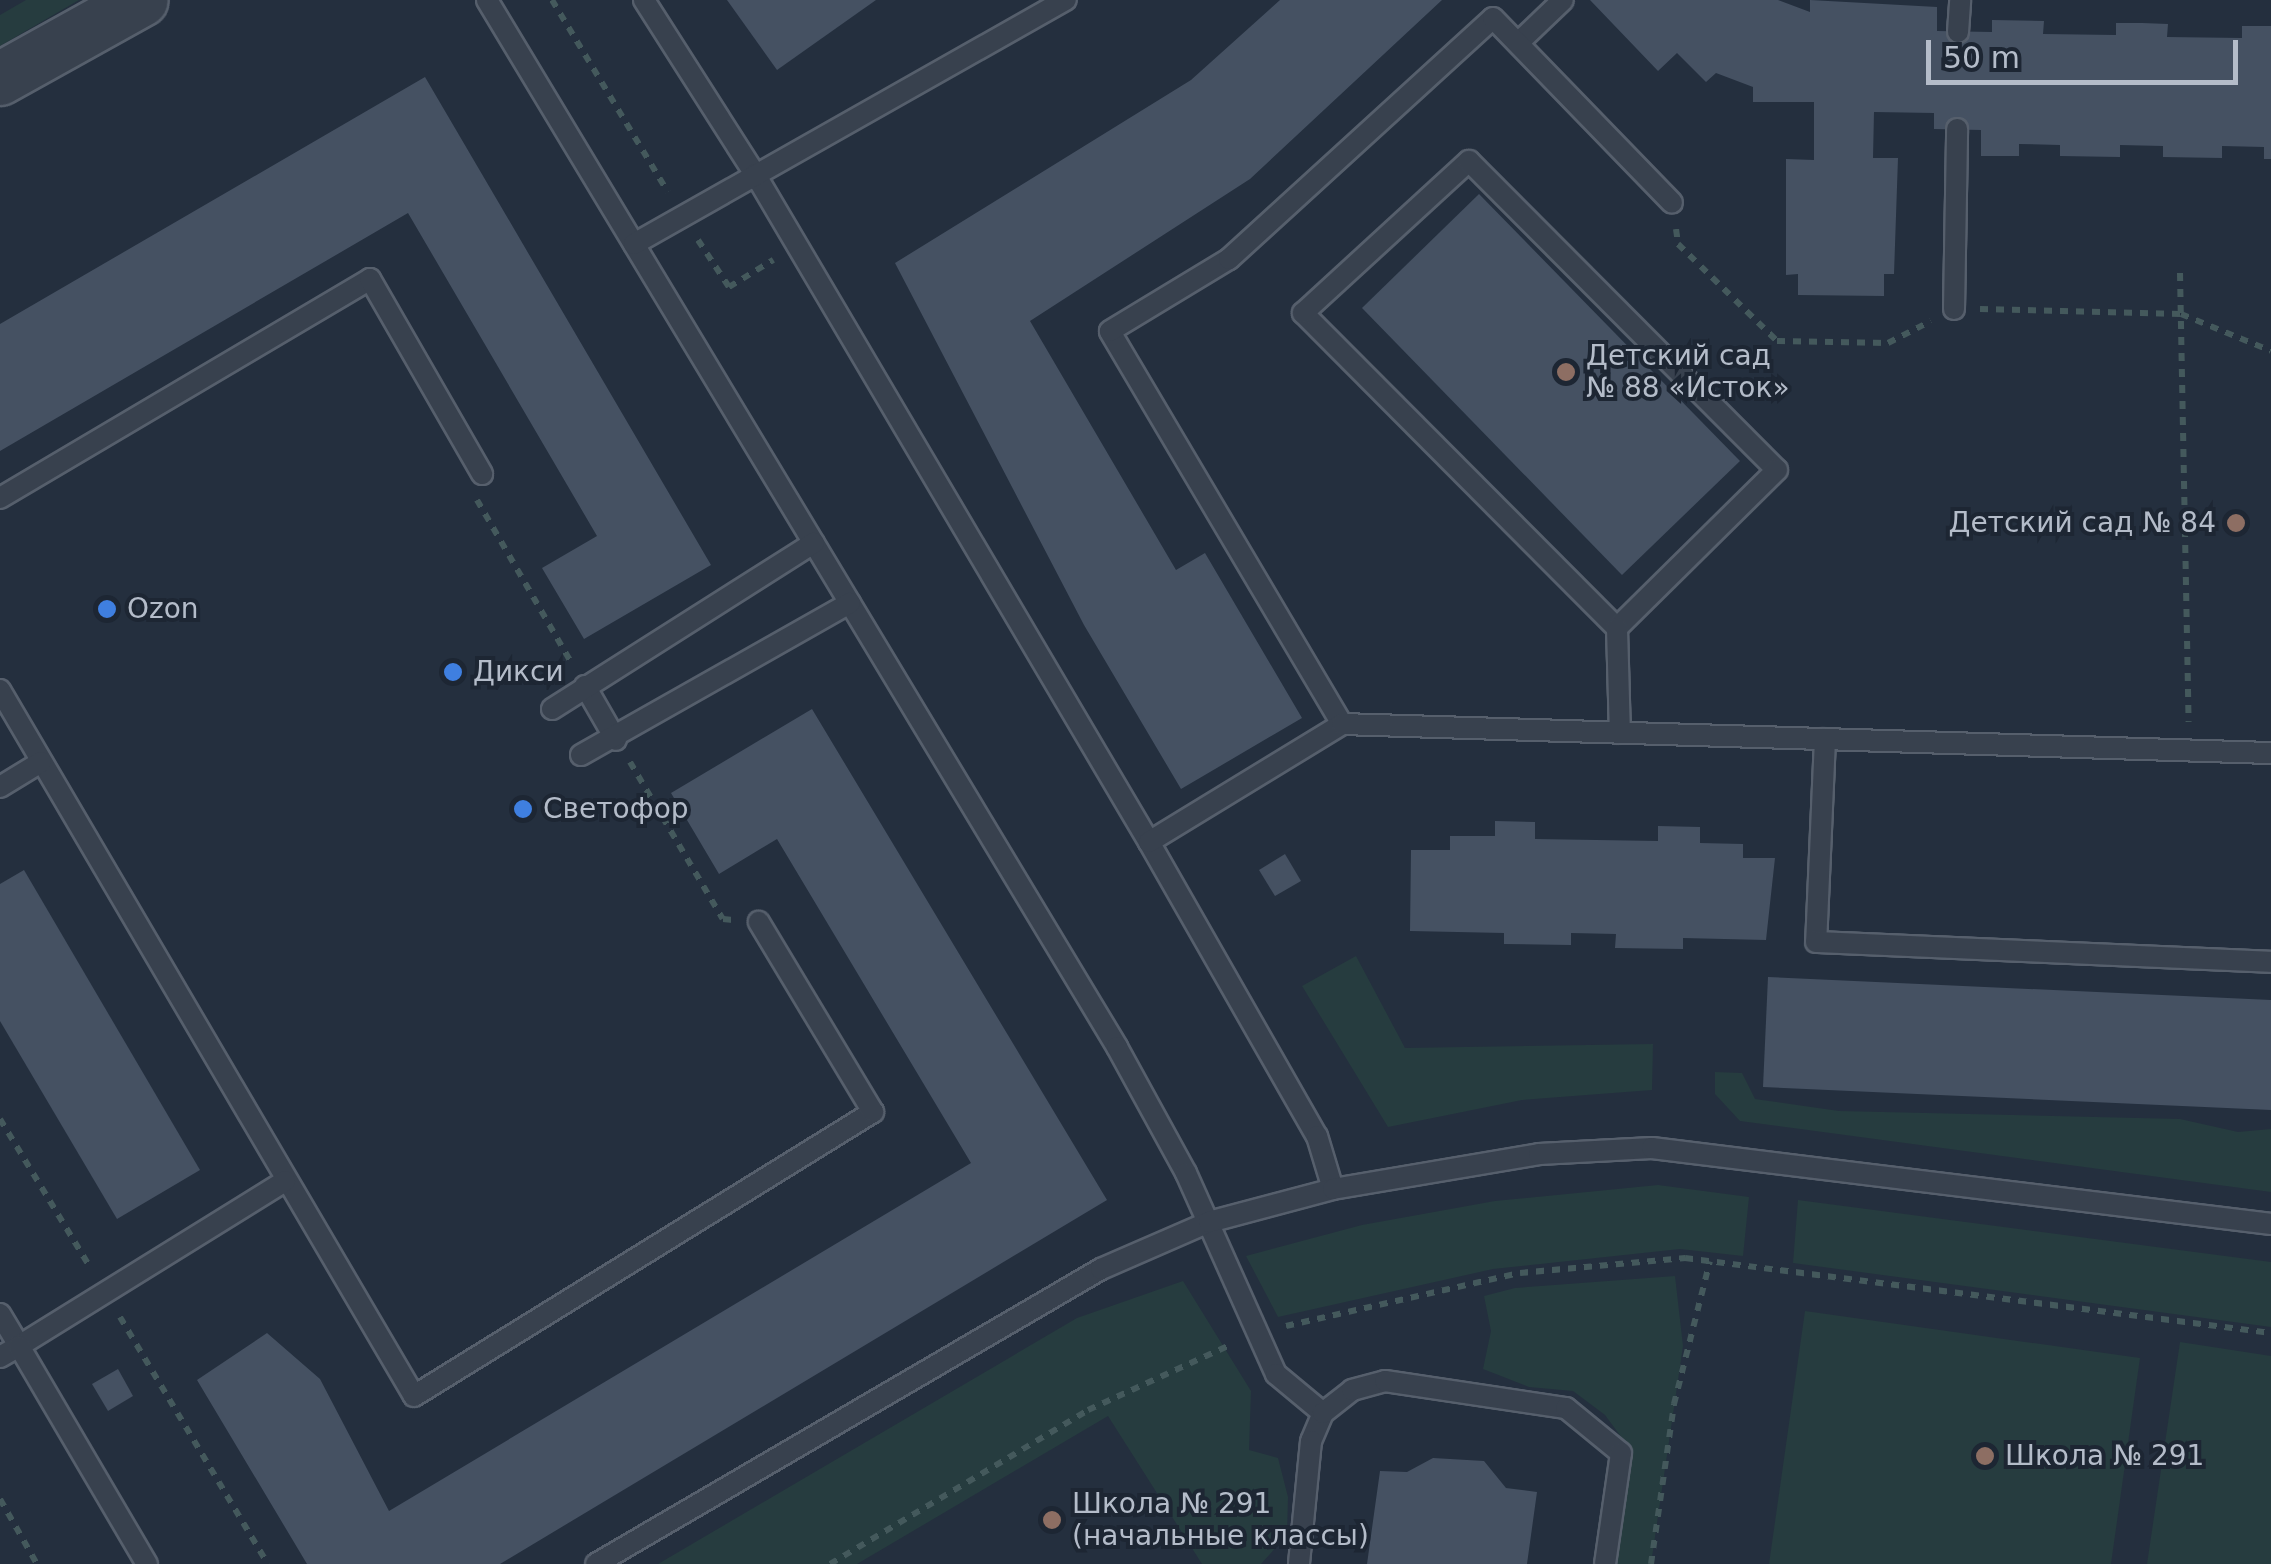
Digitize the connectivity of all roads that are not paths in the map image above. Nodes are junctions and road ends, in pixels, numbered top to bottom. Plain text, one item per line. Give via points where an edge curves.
1 (142, 0) edge
2 (487, 0) edge
3 (644, 0) edge
4 (1066, 0) edge
5 (1563, 0) edge
6 (1960, 0) edge
7 (1958, 32) dead end
8 (1518, 43) junction
9 (0, 79) edge
10 (1957, 129) dead end
11 (755, 174) junction
12 (1672, 203) dead end
13 (634, 244) junction
14 (1954, 310) dead end
15 (482, 474) road end
16 (0, 498) edge
17 (814, 543) junction
18 (850, 603) junction
19 (1617, 628) junction
20 (585, 686) junction
21 (0, 690) edge
22 (552, 709) dead end
23 (1342, 724) junction
24 (1620, 733) junction
25 (1825, 739) junction
26 (616, 740) junction
27 (2271, 753) edge
28 (581, 755) dead end
29 (41, 762) junction
30 (0, 787) edge
31 (1149, 842) junction
32 (760, 922) road end
33 (2271, 962) edge
34 (285, 1182) junction
35 (1333, 1188) junction
36 (1209, 1222) junction
37 (2271, 1224) edge
38 (0, 1314) edge
39 (19, 1346) junction
40 (0, 1357) edge
41 (1323, 1413) junction
42 (147, 1564) edge
43 (596, 1564) edge
44 (1299, 1564) edge
45 (1605, 1564) edge

1 - 9 street
2 - 13 lane
3 - 11 lane
4 - 11 lane
5 - 8 lane
6 - 7 lane
8 - 12 lane
8 - 23 lane via 1494,18 1229,259 1110,331
10 - 14 lane
11 - 13 lane
11 - 31 lane
13 - 17 lane
15 - 16 lane via 370,279
17 - 18 lane
17 - 20 lane
18 - 26 lane
18 - 36 lane via 1117,1047
19 - 19 lane via 1778,470 1469,161 1303,313
19 - 24 lane
20 - 22 lane
20 - 26 lane
21 - 29 lane
23 - 24 lane
23 - 31 lane
24 - 25 lane
25 - 27 lane
25 - 33 lane via 1816,942
26 - 28 lane
29 - 30 lane
29 - 34 lane
31 - 35 lane via 1317,1136
32 - 34 lane via 873,1112 414,1396
34 - 39 lane
35 - 36 lane
35 - 37 lane via 1539,1154 1652,1148
36 - 41 lane via 1276,1374
36 - 43 lane via 1028,1307
38 - 39 lane
39 - 40 lane
39 - 42 lane
41 - 44 lane via 1311,1441
41 - 45 lane via 1352,1390 1385,1381 1566,1408 1622,1453

